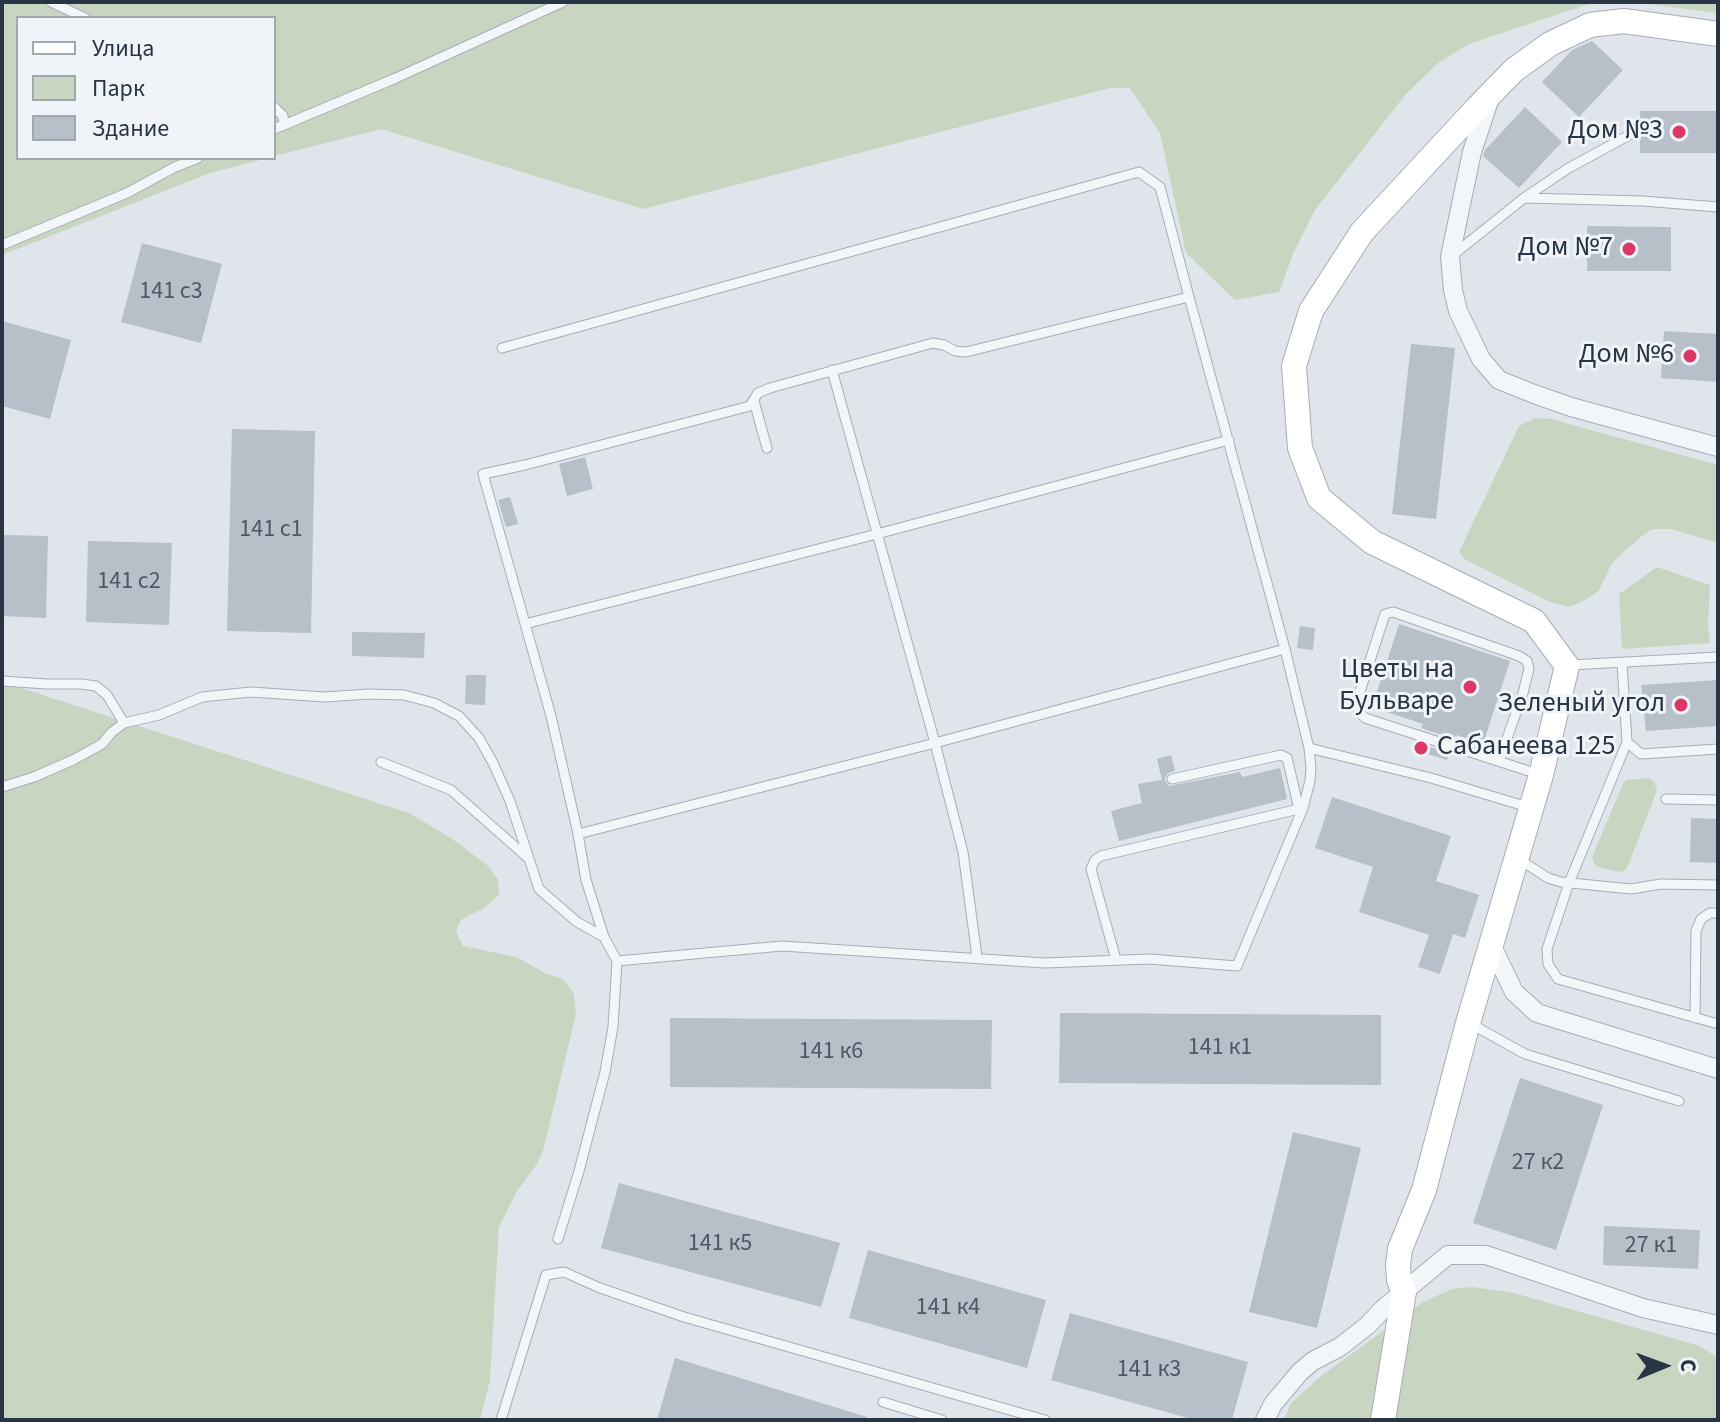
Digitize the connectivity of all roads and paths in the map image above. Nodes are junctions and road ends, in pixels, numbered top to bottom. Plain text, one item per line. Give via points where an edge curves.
1 (51, 2) edge
2 (563, 2) edge
3 (81, 16) edge
4 (1718, 34) edge
5 (1491, 94) junction
6 (276, 109) edge
7 (284, 125) junction
8 (276, 128) edge
9 (1633, 133) dead end
10 (193, 160) edge
11 (1524, 198) junction
12 (1718, 207) edge
13 (2, 245) edge
14 (1450, 257) junction
15 (1189, 297) junction
16 (502, 348) dead end
17 (832, 370) junction
18 (754, 401) junction
19 (1229, 440) junction
20 (1718, 447) edge
21 (767, 448) dead end
22 (877, 534) junction
23 (525, 624) junction
24 (1285, 649) junction
25 (1718, 657) edge
26 (1622, 664) junction
27 (1567, 666) junction
28 (2, 681) edge
29 (124, 723) junction
30 (1627, 742) junction
31 (935, 743) junction
32 (1309, 748) junction
33 (1718, 749) edge
34 (1499, 761) junction
35 (381, 762) dead end
36 (1541, 775) junction
37 (1172, 779) dead end
38 (2, 787) edge
39 (1666, 799) dead end
40 (1718, 800) edge
41 (1532, 808) junction
42 (1301, 809) junction
43 (578, 834) junction
44 (1517, 858) junction
45 (530, 861) junction
46 (1569, 883) junction
47 (1718, 885) edge
48 (1718, 913) edge
49 (604, 937) junction
50 (1491, 944) junction
51 (977, 957) junction
52 (1116, 960) junction
53 (617, 961) junction
54 (1695, 1018) junction
55 (1468, 1023) junction
56 (1718, 1024) edge
57 (1718, 1069) edge
58 (1679, 1101) dead end
59 (558, 1239) dead end
60 (1404, 1292) junction
61 (1718, 1325) edge
62 (883, 1402) dead end
63 (501, 1420) edge
64 (942, 1420) edge
65 (1045, 1420) edge
66 (1265, 1420) edge
67 (1383, 1420) edge

1 - 3 lane
2 - 7 lane
4 - 5 main road via 1624,21 1590,25 1550,44
5 - 14 street via 1472,152
5 - 27 main road via 1362,232 1311,311 1294,366 1300,448 1319,498 1372,542 1534,621
6 - 7 lane
7 - 8 lane
9 - 11 lane
10 - 13 lane
11 - 12 lane
11 - 14 lane
14 - 20 street via 1458,311 1481,359 1499,380 1571,407
15 - 16 lane via 1160,187 1139,172
15 - 17 lane via 966,352 933,343
15 - 19 lane
17 - 18 lane via 770,388
17 - 22 lane
18 - 21 lane
18 - 23 lane via 483,474
19 - 22 lane
19 - 24 lane
22 - 23 lane
22 - 31 lane
23 - 43 lane
24 - 31 lane
24 - 32 lane
25 - 26 lane
26 - 27 lane
26 - 30 lane
27 - 36 main road
28 - 29 lane via 96,686
29 - 38 lane via 102,744 73,760
29 - 45 lane via 202,697 251,692 404,695 434,703 459,716 479,738 510,801
30 - 33 lane via 1641,754
30 - 46 lane
31 - 43 lane
31 - 51 lane via 963,852
32 - 41 lane
32 - 42 lane via 1310,781
34 - 34 lane via 1365,718 1358,710 1385,614 1393,612 1527,661 1523,693
34 - 36 lane
35 - 45 lane via 451,790
36 - 41 main road
37 - 42 lane via 1281,755 1287,758
39 - 40 lane
41 - 44 main road
42 - 52 lane via 1237,966
42 - 52 lane via 1095,860 1091,869
43 - 49 lane
44 - 46 lane via 1548,878
44 - 50 main road
45 - 49 lane via 539,889
46 - 47 lane via 1631,889
46 - 54 lane via 1547,949 1548,964 1558,979
48 - 54 lane via 1701,919 1696,931
49 - 53 lane
50 - 55 main road
50 - 57 street via 1514,992 1537,1013
51 - 52 lane via 1061,963
51 - 53 lane via 782,946
53 - 59 lane via 605,1072
54 - 56 lane
55 - 58 lane via 1525,1054
55 - 60 main road via 1424,1190 1400,1249
60 - 61 street via 1448,1255 1486,1255 1643,1308
60 - 66 street via 1349,1340 1300,1372
60 - 67 main road
62 - 64 lane
63 - 65 lane via 546,1275 564,1272 684,1317

